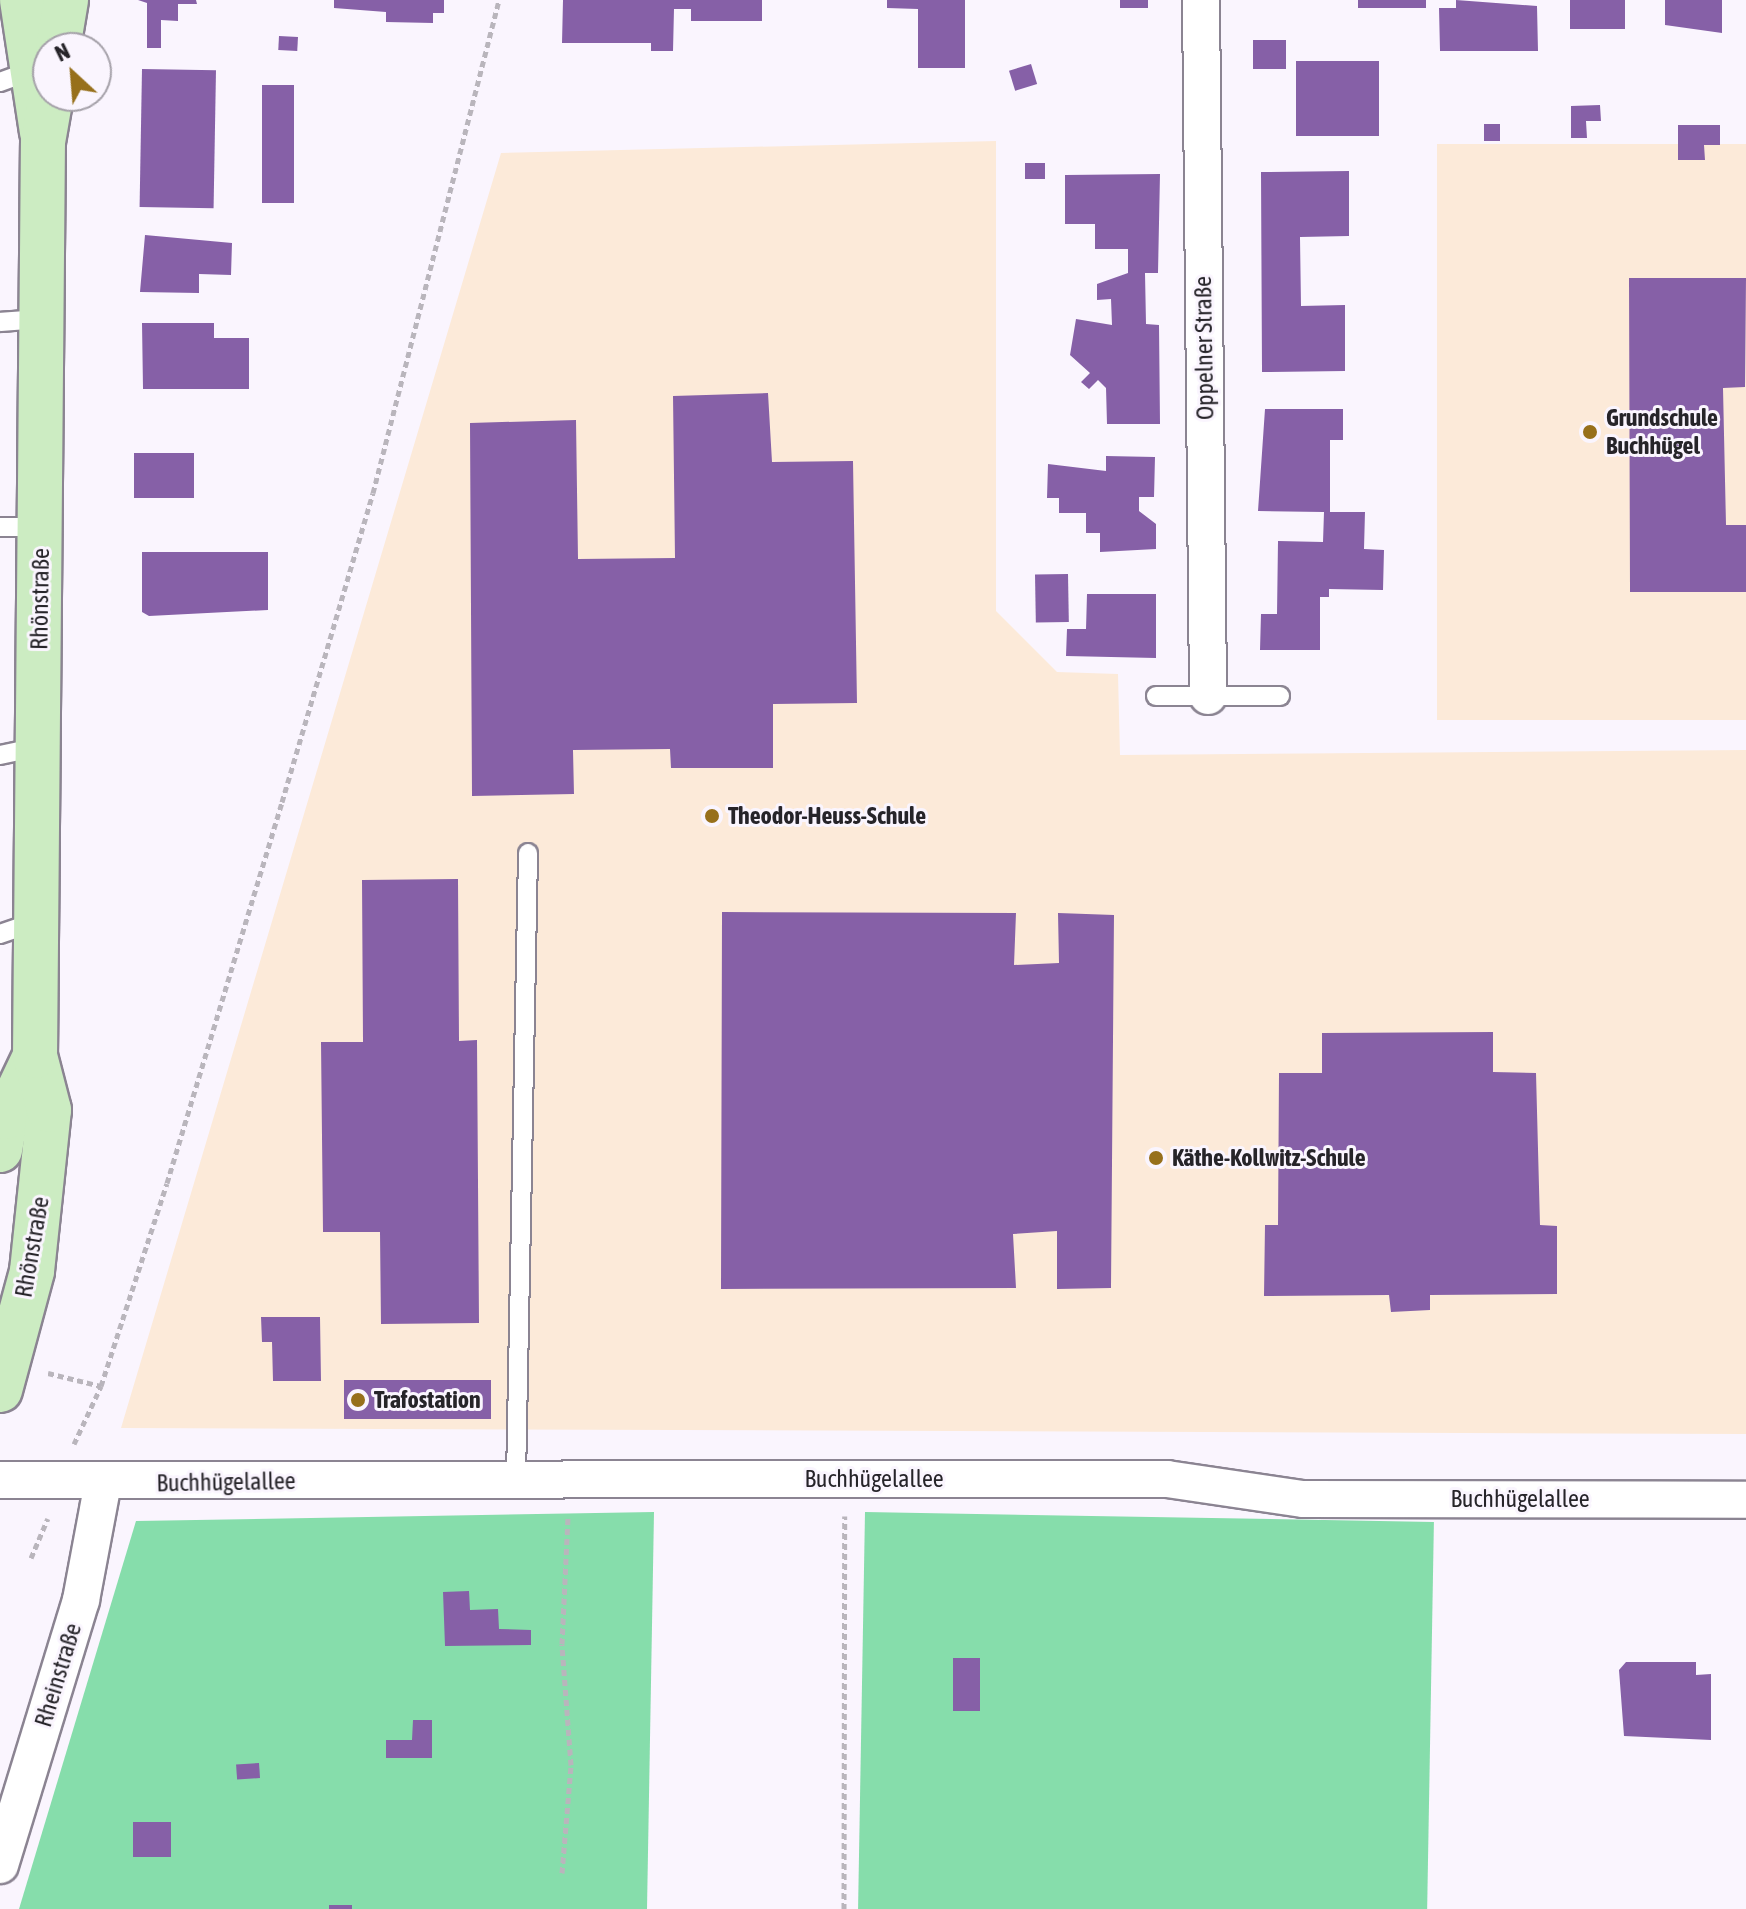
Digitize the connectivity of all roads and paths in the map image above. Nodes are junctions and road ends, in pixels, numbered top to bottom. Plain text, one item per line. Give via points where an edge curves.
1 (22, 0) edge
2 (66, 0) edge
3 (499, 0) edge
4 (1201, 0) edge
5 (53, 32) edge
6 (32, 57) edge
7 (39, 112) edge
8 (21, 320) edge
9 (20, 527) edge
10 (1156, 696) dead end
11 (1208, 696) junction
12 (1280, 696) dead end
13 (19, 751) edge
14 (528, 853) dead end
15 (19, 928) edge
16 (35, 1056) junction
17 (2, 1128) edge
18 (16, 1380) edge
19 (101, 1386) junction
20 (82, 1421) dead end
21 (516, 1479) junction
22 (571, 1479) junction
23 (845, 1479) junction
24 (0, 1480) edge
25 (103, 1483) junction
26 (1746, 1500) edge
27 (46, 1525) dead end
28 (31, 1558) dead end
29 (0, 1865) edge
30 (562, 1873) dead end
31 (844, 1909) edge

1 - 6 main road, Rhönstraße
2 - 5 main road, Rhönstraße
3 - 19 path via 373,493
4 - 11 street, Oppelner Straße
7 - 8 main road, Rhönstraße via 43,142
8 - 9 main road, Rhönstraße
9 - 13 main road, Rhönstraße
10 - 11 lane
11 - 12 lane
13 - 15 main road, Rhönstraße
14 - 21 lane
15 - 16 main road, Rhönstraße
16 - 17 main road, Rhönstraße
16 - 18 main road, Rhönstraße via 49,1110
18 - 19 path
19 - 20 path
21 - 22 street, Buchhügelallee
21 - 25 street, Buchhügelallee
22 - 23 street, Buchhügelallee
22 - 30 path via 562,1644 571,1765
23 - 26 street, Buchhügelallee via 1167,1479 1303,1499
23 - 31 path
24 - 25 street, Buchhügelallee
25 - 29 street, Rheinstraße via 81,1600
27 - 28 path

